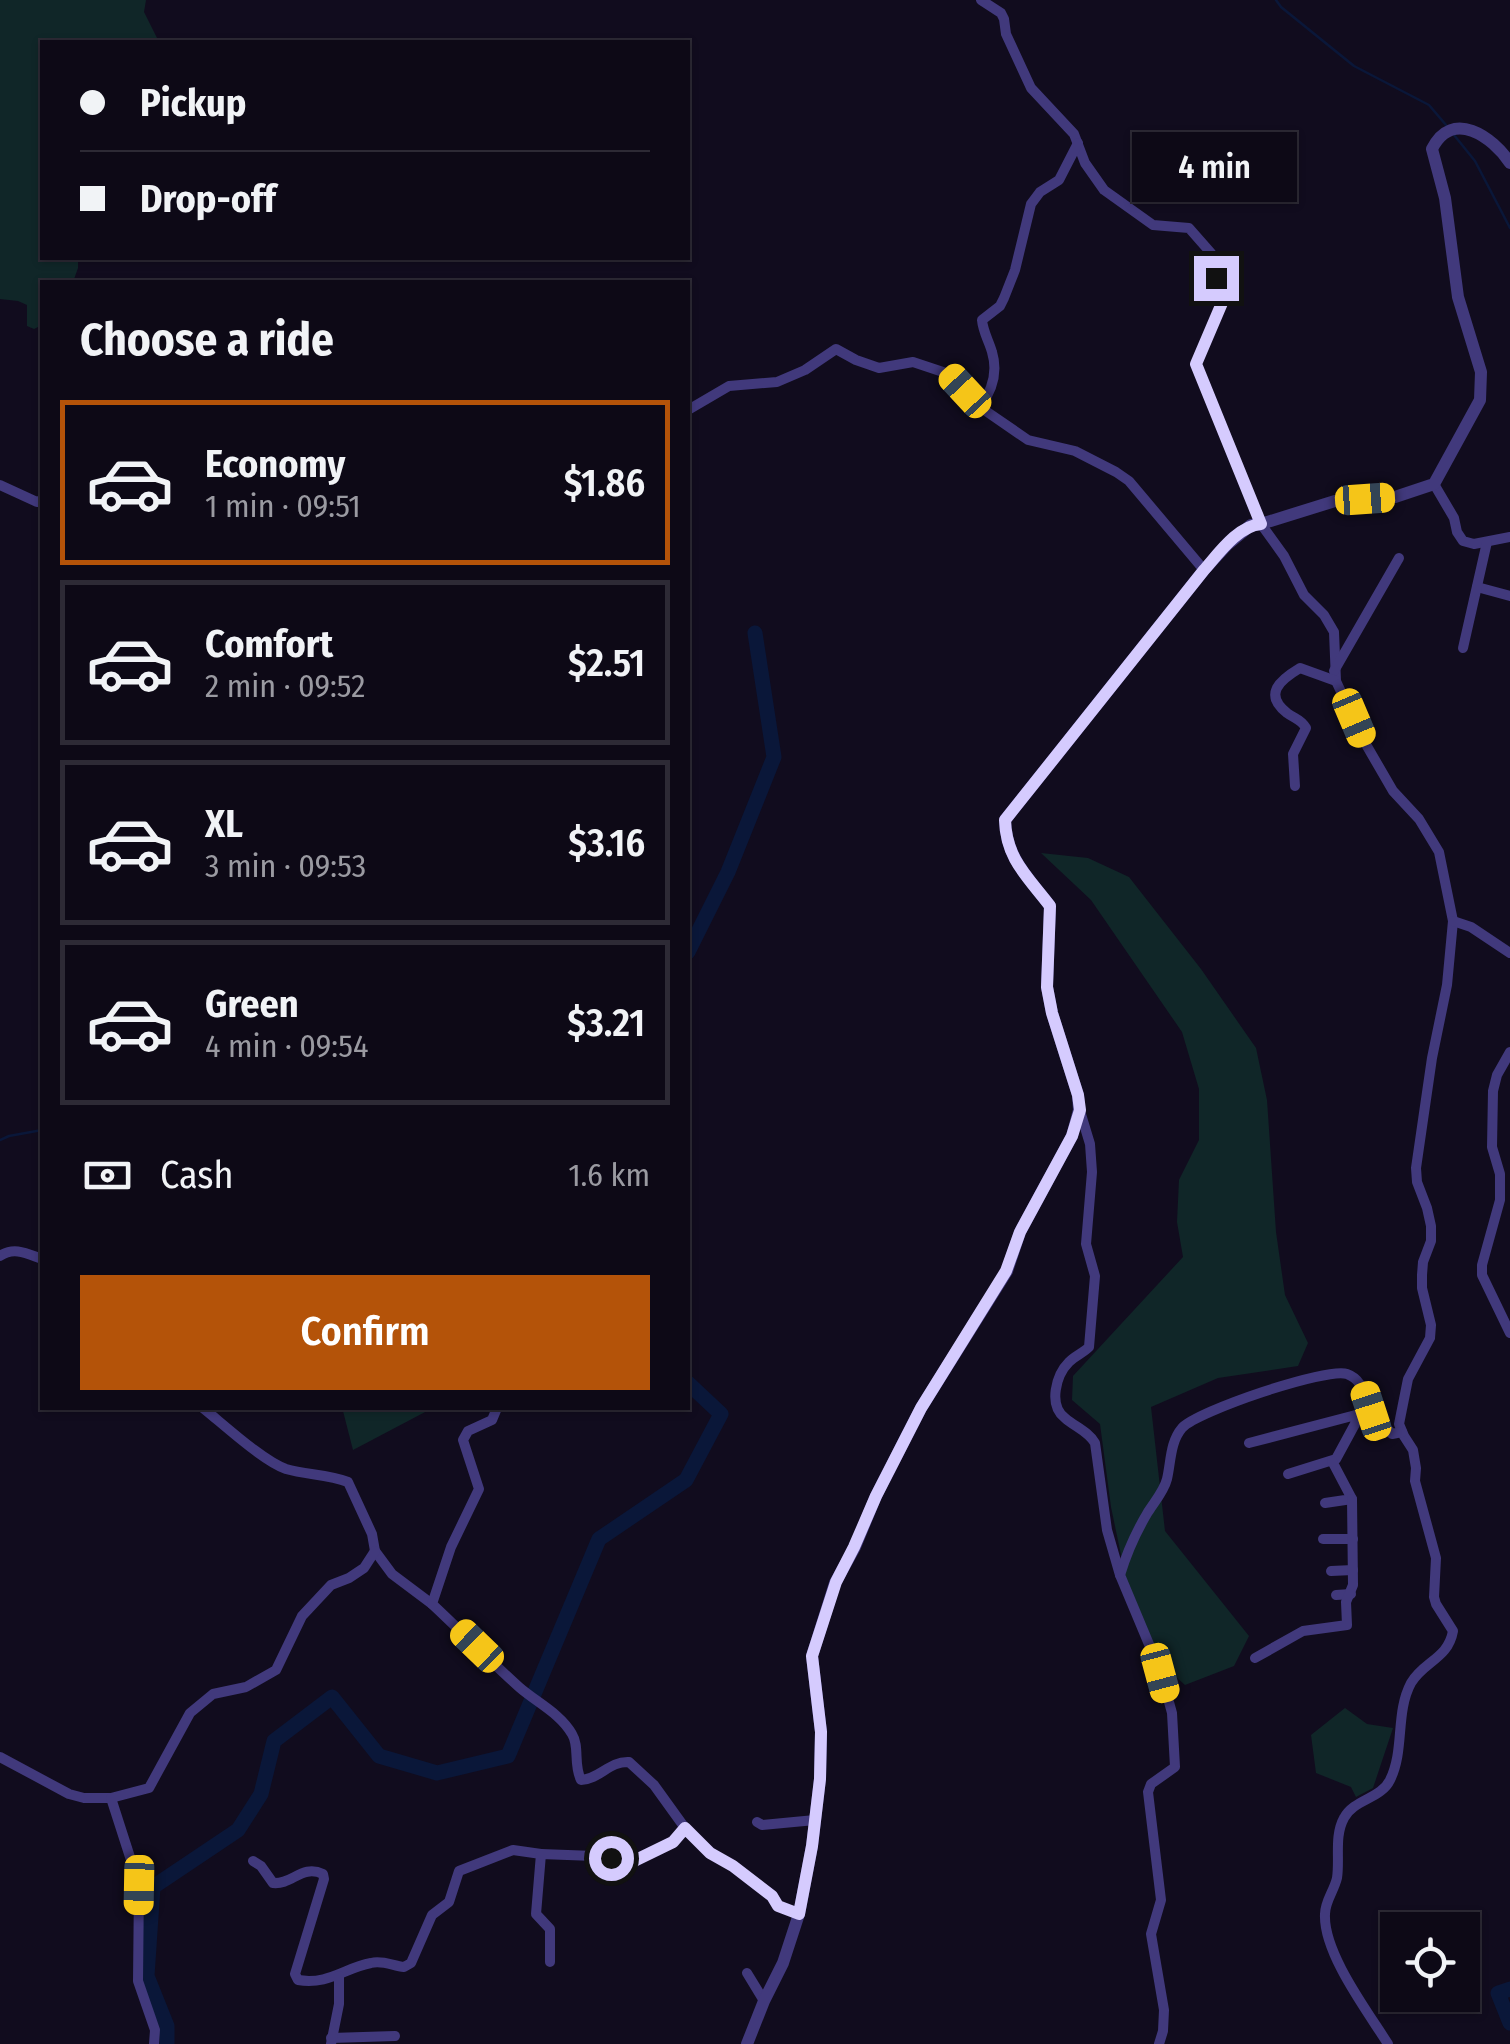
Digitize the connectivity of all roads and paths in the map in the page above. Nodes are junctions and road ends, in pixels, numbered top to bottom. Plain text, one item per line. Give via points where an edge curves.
1 (981, 0) edge
2 (1078, 143) junction
3 (1510, 163) edge
4 (980, 408) junction
5 (690, 409) edge
6 (1434, 484) junction
7 (0, 486) edge
8 (40, 501) edge
9 (1261, 524) junction
10 (1510, 537) edge
11 (1487, 542) junction
12 (1400, 558) dead end
13 (1204, 570) junction
14 (1478, 587) junction
15 (1510, 596) edge
16 (1463, 648) dead end
17 (1334, 676) junction
18 (1296, 786) dead end
19 (1452, 921) junction
20 (1510, 953) edge
21 (1510, 1052) edge
22 (1080, 1110) junction
23 (2, 1249) edge
24 (40, 1259) edge
25 (1510, 1332) edge
26 (205, 1410) edge
27 (497, 1410) edge
28 (1371, 1411) junction
29 (1356, 1416) junction
30 (1402, 1432) junction
31 (1249, 1442) dead end
32 (1332, 1461) junction
33 (1288, 1474) dead end
34 (1352, 1499) junction
35 (1325, 1502) dead end
36 (1323, 1539) dead end
37 (1353, 1539) junction
38 (375, 1552) junction
39 (1332, 1570) dead end
40 (1353, 1570) junction
41 (1120, 1574) junction
42 (1351, 1594) junction
43 (1336, 1595) dead end
44 (432, 1604) junction
45 (1255, 1658) dead end
46 (0, 1757) edge
47 (111, 1798) junction
48 (815, 1820) junction
49 (756, 1822) dead end
50 (685, 1828) junction
51 (541, 1854) junction
52 (253, 1861) dead end
53 (799, 1914) junction
54 (550, 1962) dead end
55 (746, 1973) dead end
56 (339, 1976) junction
57 (764, 2001) junction
58 (394, 2036) dead end
59 (331, 2041) edge
60 (154, 2044) edge
61 (747, 2044) edge
62 (1159, 2044) edge
63 (1388, 2044) edge

1 - 2 street via 1001,13 1030,88
2 - 4 street via 1060,180 1030,204 1004,298 982,320 994,378
2 - 9 street via 1104,190 1153,225 1189,228 1211,253 1222,303 1196,364
3 - 6 street via 1491,140 1462,129 1448,131 1432,149 1481,388
4 - 5 street via 949,374 913,362 879,368 836,350 777,382 730,386
4 - 13 street via 1028,440 1075,452 1129,481
6 - 9 street via 1395,497 1335,501
6 - 11 street via 1463,541
7 - 8 street
9 - 13 street via 1246,528
9 - 17 street via 1334,632
10 - 11 street
11 - 14 street
12 - 17 street
13 - 22 street via 1005,820 1018,865 1050,906 1047,987
14 - 15 street
14 - 16 street
17 - 18 street via 1300,668 1274,693 1306,728 1293,754
17 - 19 street via 1392,791 1440,852
19 - 20 street
19 - 30 street via 1416,1168 1431,1226 1422,1275 1430,1338 1408,1379
21 - 25 street via 1493,1092 1500,1200 1482,1264
22 - 41 street via 1092,1172 1086,1244 1093,1303 1089,1347 1068,1363 1055,1403 1058,1414 1094,1443
22 - 48 street via 1006,1271 921,1408 836,1582 812,1656 821,1732
23 - 24 street
26 - 38 street via 266,1460 348,1482
27 - 44 street via 463,1440 479,1490
28 - 29 street
28 - 30 street via 1392,1434
28 - 41 street via 1358,1382 1336,1373 1274,1388 1193,1420 1174,1442 1162,1491
29 - 31 street
29 - 32 street
30 - 63 street via 1413,1450 1436,1558 1434,1597 1453,1631 1445,1651 1412,1682 1387,1787 1345,1815 1337,1878 1324,1914 1340,1967
32 - 33 street
32 - 34 street
34 - 35 street
34 - 37 street
36 - 37 street
37 - 40 street
38 - 44 street
38 - 47 street via 302,1616 276,1670 246,1687 213,1694 190,1713 149,1788
39 - 40 street
40 - 42 street
41 - 62 street via 1160,1673 1176,1760 1148,1792 1161,1900 1150,1934 1164,2010
42 - 43 street
42 - 45 street via 1347,1625 1303,1632
44 - 50 street via 556,1714 576,1742 581,1780 629,1762
46 - 47 street via 69,1794
47 - 60 street via 139,1885 138,1981
48 - 49 street
48 - 53 street
50 - 51 street via 673,1842 634,1861
50 - 53 street via 778,1906
51 - 54 street via 536,1914 550,1929
51 - 56 street via 513,1850 460,1871 411,1963 369,1963
52 - 56 street via 273,1883 305,1870 322,1874 296,1974 308,1981
53 - 57 street
55 - 57 street
56 - 59 street
57 - 61 street
58 - 59 street

